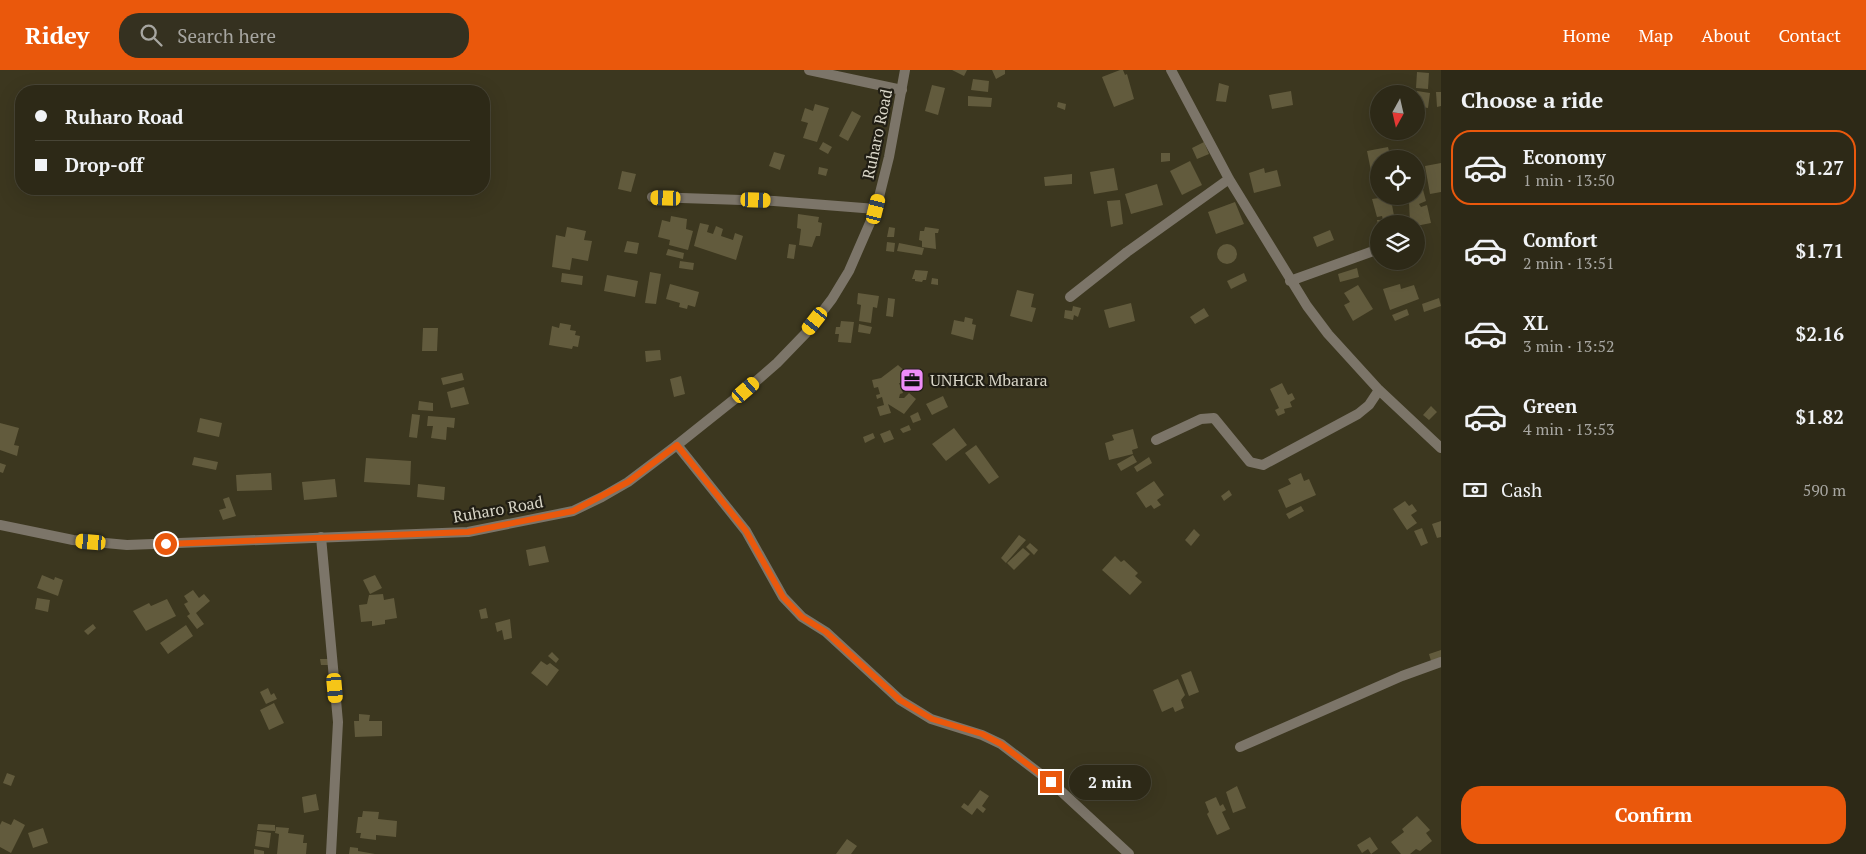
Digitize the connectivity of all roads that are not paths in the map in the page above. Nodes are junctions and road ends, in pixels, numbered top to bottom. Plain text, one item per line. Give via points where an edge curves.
1 (809, 70) edge
2 (905, 70) edge
3 (1171, 70) edge
4 (902, 90) junction
5 (1229, 179) junction
6 (652, 197) dead end
7 (876, 209) junction
8 (1370, 252) edge
9 (1290, 282) junction
10 (1070, 297) dead end
11 (1379, 390) junction
12 (1156, 440) dead end
13 (677, 445) junction
14 (1441, 448) edge
15 (0, 525) edge
16 (321, 537) junction
17 (1441, 662) edge
18 (1240, 747) dead end
19 (331, 854) edge
20 (1129, 854) edge

1 - 4 street
2 - 4 street, Ruharo Road
3 - 5 street
4 - 7 street, Ruharo Road
5 - 9 street
5 - 10 street
6 - 7 street via 774,201
7 - 13 street, Ruharo Road via 849,271 806,332 777,363
8 - 9 street
9 - 11 street via 1328,334
11 - 12 street via 1358,414 1262,464 1250,462 1214,418 1201,419
11 - 14 street
13 - 16 street, Ruharo Road via 628,482 573,511 468,532
13 - 20 street via 746,531 783,597 796,612 826,632 900,700 932,719 982,734 1001,744 1051,782
15 - 16 street, Ruharo Road via 72,540 127,545
16 - 19 street via 338,722
17 - 18 street

